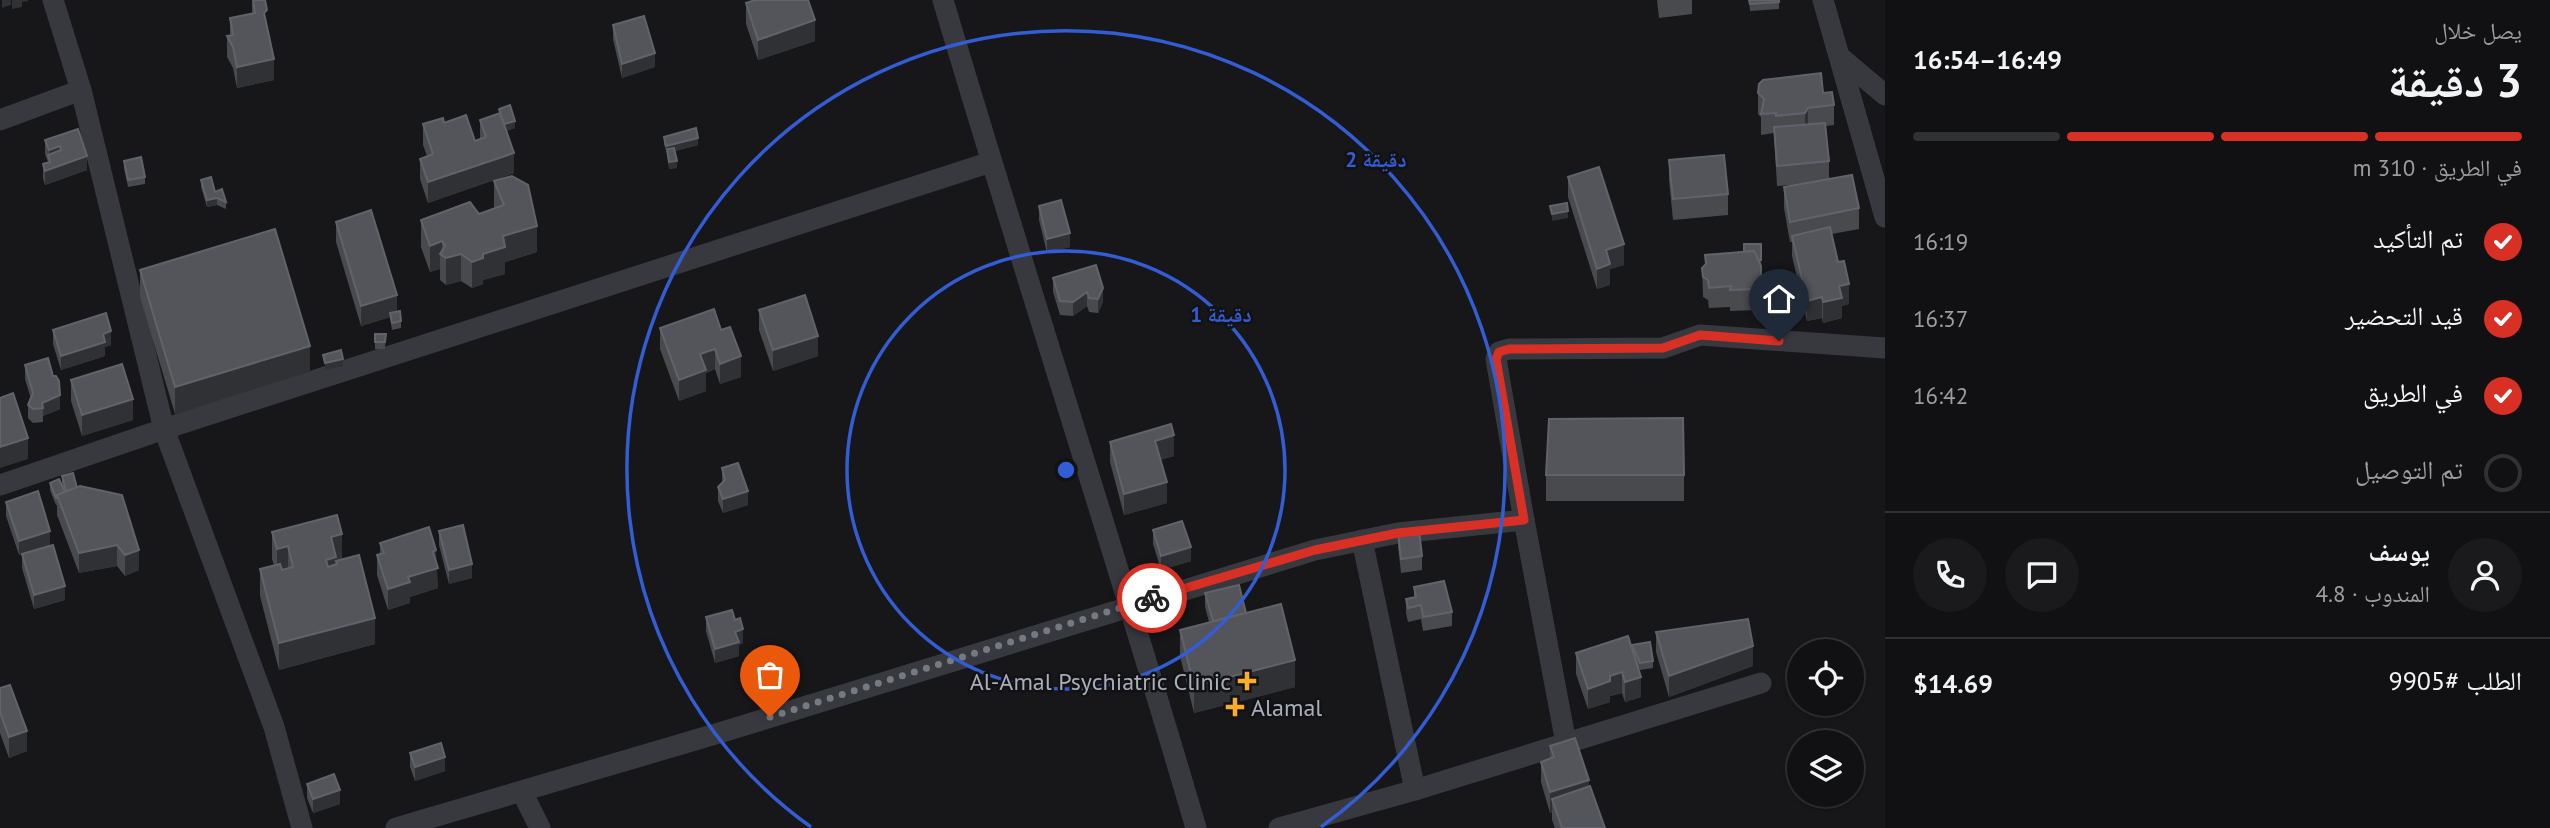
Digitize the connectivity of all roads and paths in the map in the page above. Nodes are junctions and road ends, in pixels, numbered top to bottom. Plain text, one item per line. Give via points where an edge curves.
1 (53, 0) edge
2 (943, 0) edge
3 (1823, 0) edge
4 (1840, 57) junction
5 (81, 90) junction
6 (1885, 94) edge
7 (0, 120) edge
8 (991, 162) junction
9 (1885, 217) edge
10 (1885, 348) edge
11 (164, 429) junction
12 (0, 485) edge
13 (1524, 520) junction
14 (1362, 540) junction
15 (1130, 605) junction
16 (1761, 683) dead end
17 (1566, 743) junction
18 (1415, 790) junction
19 (522, 792) junction
20 (302, 828) edge
21 (396, 828) edge
22 (540, 828) edge
23 (1196, 828) edge
24 (1279, 828) edge

1 - 5 street
2 - 8 street
3 - 4 street
4 - 6 street
4 - 9 street
5 - 7 street
5 - 11 street
8 - 11 street
8 - 15 street
10 - 13 street via 1700,335 1663,348 1499,352 1496,359
11 - 12 street
11 - 20 street via 274,727
13 - 14 street
13 - 17 street
14 - 15 street
14 - 18 street
15 - 19 street
15 - 23 street
16 - 17 street
17 - 18 street
18 - 24 street
19 - 21 street
19 - 22 street

